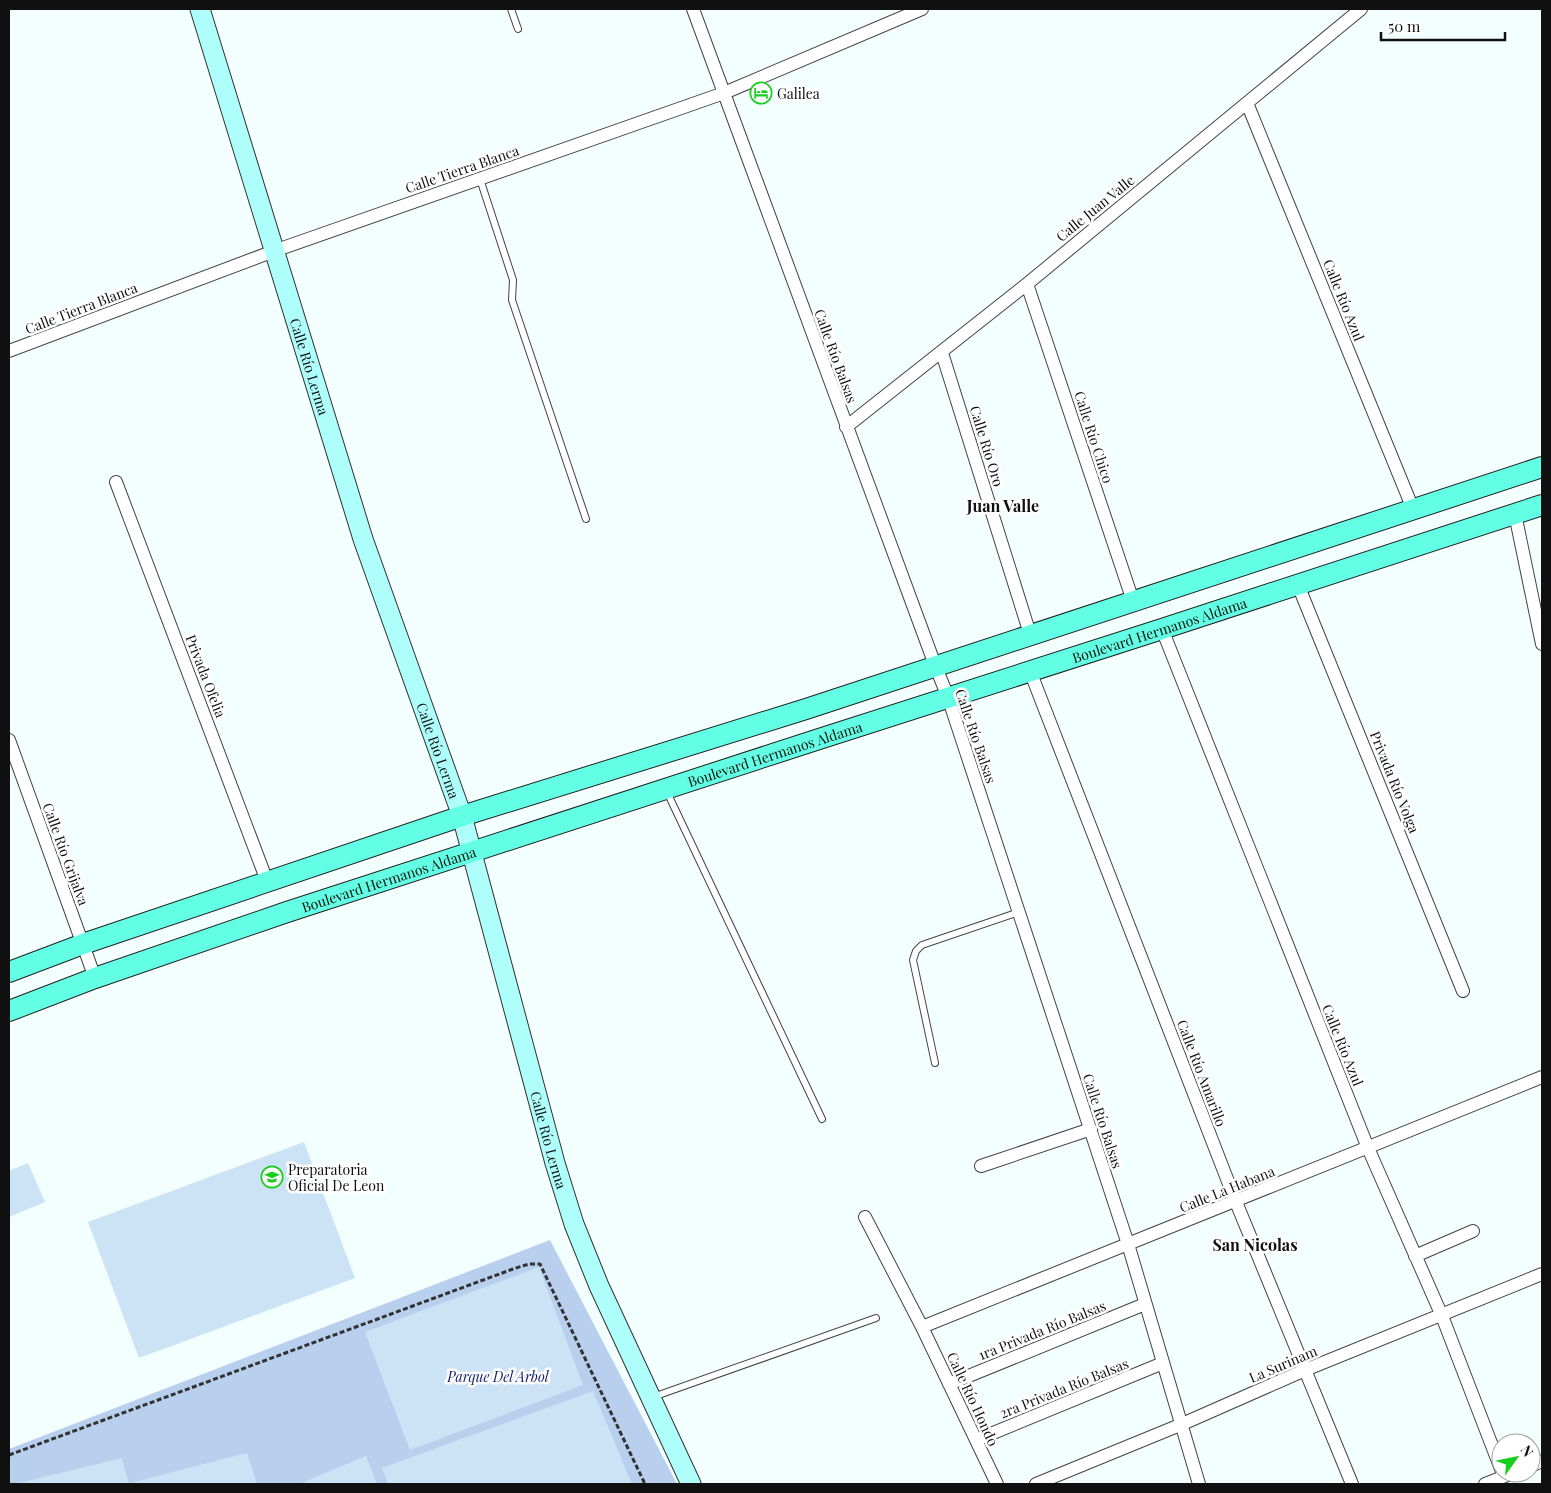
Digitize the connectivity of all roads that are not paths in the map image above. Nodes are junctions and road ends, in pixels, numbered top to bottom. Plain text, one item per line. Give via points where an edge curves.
1 (200, 9) edge
2 (511, 9) edge
3 (692, 9) edge
4 (922, 9) edge
5 (1356, 10) edge
6 (518, 29) dead end
7 (724, 93) junction
8 (1247, 103) junction
9 (480, 179) junction
10 (274, 251) junction
11 (1027, 284) junction
12 (9, 351) edge
13 (942, 353) junction
14 (846, 428) junction
15 (1542, 467) edge
16 (116, 482) dead end
17 (1542, 505) edge
18 (1413, 509) junction
19 (1515, 514) junction
20 (586, 518) dead end
21 (1298, 585) junction
22 (1133, 601) junction
23 (1162, 630) junction
24 (1030, 634) junction
25 (1542, 644) edge
26 (935, 666) junction
27 (1030, 671) junction
28 (948, 697) junction
29 (9, 740) edge
30 (666, 789) junction
31 (462, 816) junction
32 (471, 852) junction
33 (268, 881) junction
34 (1019, 912) junction
35 (83, 944) junction
36 (9, 972) edge
37 (95, 978) junction
38 (1463, 991) dead end
39 (9, 1011) edge
40 (935, 1063) dead end
41 (1542, 1076) edge
42 (822, 1119) dead end
43 (1091, 1129) junction
44 (1368, 1148) junction
45 (981, 1166) dead end
46 (1236, 1202) junction
47 (865, 1217) dead end
48 (1473, 1232) dead end
49 (1128, 1244) junction
50 (1415, 1256) junction
51 (1542, 1274) edge
52 (1145, 1304) junction
53 (1442, 1316) junction
54 (876, 1318) dead end
55 (922, 1327) junction
56 (1163, 1364) junction
57 (1305, 1370) junction
58 (949, 1384) junction
59 (650, 1398) junction
60 (1180, 1424) junction
61 (976, 1440) junction
62 (1491, 1440) edge
63 (691, 1484) edge
64 (997, 1484) edge
65 (1036, 1484) edge
66 (1199, 1484) edge
67 (1352, 1484) edge

1 - 10 street, Calle Río Lerma
2 - 6 lane
3 - 7 street, Calle Río Balsas
4 - 7 street, Calle Tierra Blanca
5 - 8 street, Calle Juan Valle
7 - 9 street, Calle Tierra Blanca
7 - 14 street, Calle Río Balsas
8 - 11 street, Calle Juan Valle
8 - 18 street, Calle Río Azul
9 - 10 street, Calle Tierra Blanca
9 - 20 lane via 513,280 512,300
10 - 12 street, Calle Tierra Blanca
10 - 31 street, Calle Río Lerma via 364,539
11 - 13 street, Calle Juan Valle
11 - 22 street, Calle Río Chico
13 - 14 street, Calle Juan Valle
13 - 24 street, Calle Río Oro
14 - 26 street, Calle Río Balsas
15 - 18 main road
16 - 33 street, Privada Ofelia
17 - 19 main road, Boulevard Hermanos Aldama
18 - 22 main road
19 - 21 main road, Boulevard Hermanos Aldama
19 - 25 street
21 - 23 main road, Boulevard Hermanos Aldama
21 - 38 street, Privada Río Volga
22 - 24 main road
23 - 27 main road, Boulevard Hermanos Aldama
23 - 44 street, Calle Río Azul
24 - 26 main road
26 - 28 street, Calle Río Balsas
26 - 31 main road
27 - 28 main road, Boulevard Hermanos Aldama
27 - 46 street, Calle Río Amarillo
28 - 30 main road, Boulevard Hermanos Aldama
28 - 34 street, Calle Río Balsas
29 - 35 street, Calle Río Grijalva
30 - 32 main road, Boulevard Hermanos Aldama
30 - 42 lane
31 - 32 street, Calle Río Lerma
31 - 33 main road
32 - 37 main road, Boulevard Hermanos Aldama
32 - 59 street, Calle Río Lerma via 574,1224
33 - 35 main road
34 - 40 lane via 922,945 916,952 913,960
34 - 43 street, Calle Río Balsas
35 - 36 main road
35 - 37 street, Calle Río Grijalva
37 - 39 main road, Boulevard Hermanos Aldama
41 - 44 street, Calle La Habana
43 - 45 street
43 - 49 street, Calle Río Balsas
44 - 46 street, Calle La Habana
44 - 50 street, Calle Río Azul
46 - 49 street, Calle La Habana
46 - 57 street, Calle Río Amarillo
47 - 55 street, Calle Río Hondo
48 - 50 street
49 - 52 street, Calle Río Balsas
49 - 55 street, Calle La Habana
50 - 53 street, Calle Río Azul
51 - 53 street, La Surinam
52 - 56 street, Calle Río Balsas
52 - 58 street, 1ra Privada Río Balsas
53 - 57 street, La Surinam
53 - 62 street, Calle Río Azul
54 - 59 lane
55 - 58 street, Calle Río Hondo
56 - 60 street, Calle Río Balsas
56 - 61 street, 2ra Privada Río Balsas
57 - 60 street, La Surinam
57 - 67 street, Calle Río Amarillo
58 - 61 street, Calle Río Hondo
59 - 63 street, Calle Río Lerma
60 - 65 street, La Surinam
60 - 66 street, Calle Río Balsas
61 - 64 street, Calle Río Hondo

